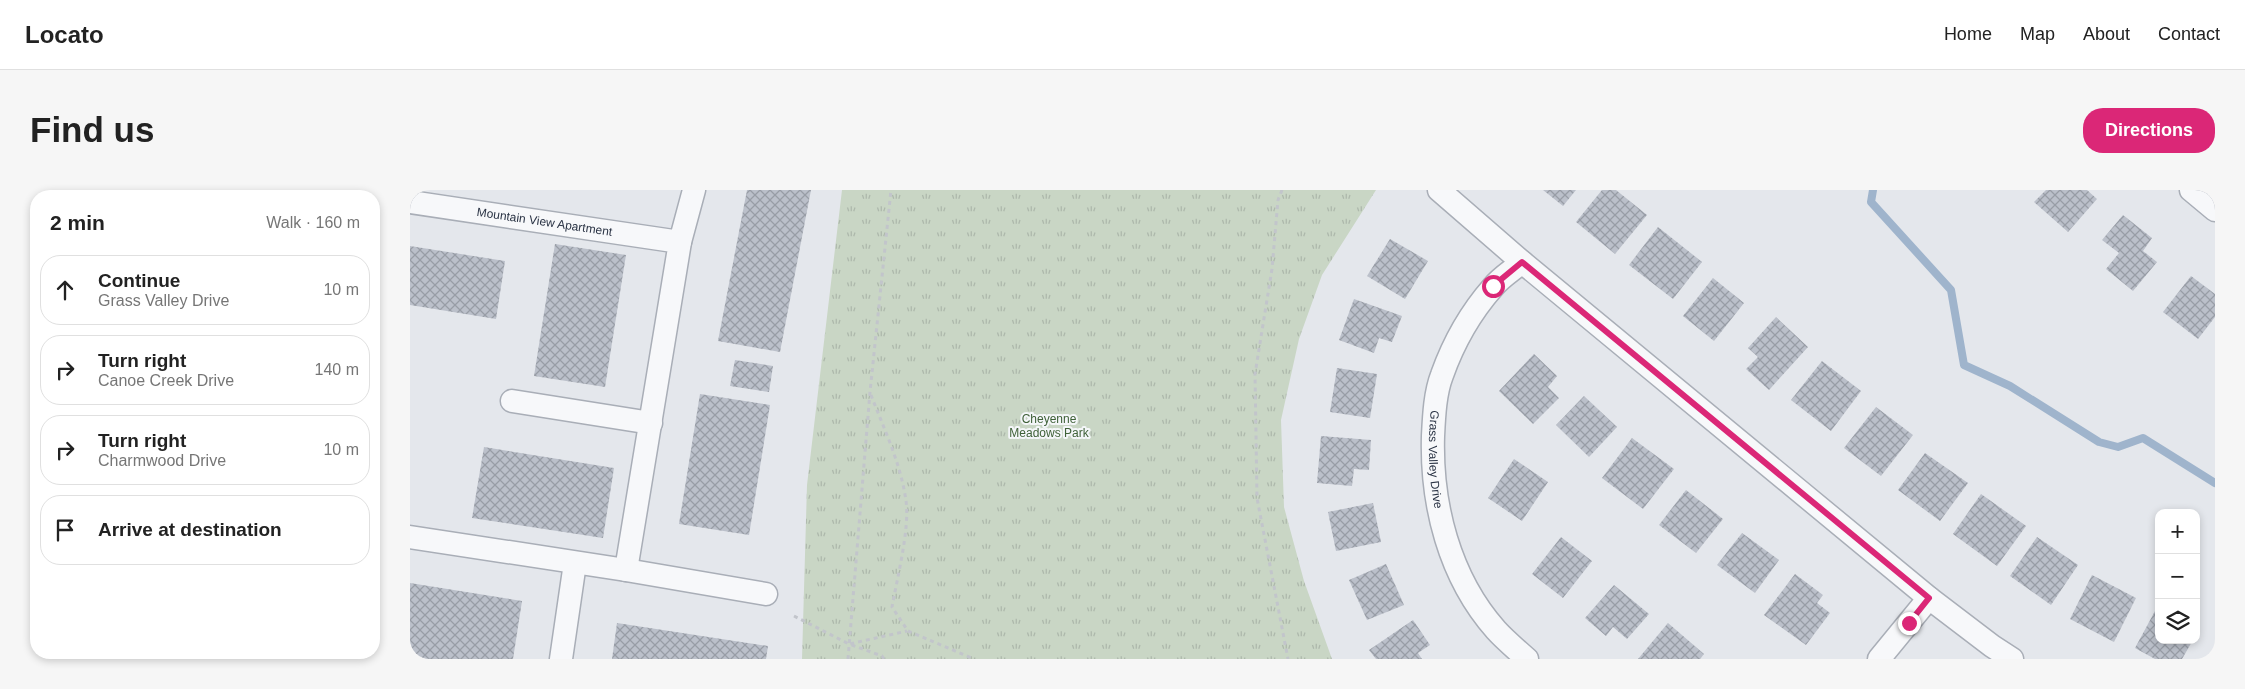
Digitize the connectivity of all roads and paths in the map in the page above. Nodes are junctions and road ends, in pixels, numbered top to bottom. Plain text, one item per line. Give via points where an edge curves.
1 (694, 190) edge
2 (891, 190) edge
3 (1282, 190) edge
4 (1439, 190) edge
5 (2191, 190) edge
6 (410, 202) edge
7 (2215, 210) edge
8 (680, 242) junction
9 (1522, 262) junction
10 (870, 392) junction
11 (512, 401) dead end
12 (650, 423) junction
13 (410, 537) edge
14 (575, 563) junction
15 (626, 570) junction
16 (766, 594) dead end
17 (1929, 598) junction
18 (794, 616) dead end
19 (908, 631) junction
20 (849, 644) junction
21 (561, 659) edge
22 (848, 659) edge
23 (884, 659) edge
24 (974, 659) edge
25 (1288, 659) edge
26 (1527, 659) edge
27 (1879, 659) edge
28 (2012, 659) edge

1 - 8 street
2 - 10 path
3 - 25 path via 1278,200 1272,269 1255,374 1257,498
4 - 9 street
5 - 7 street
6 - 8 street, Mountain View Apartment
8 - 12 street
9 - 17 street
9 - 26 street, Grass Valley Drive via 1493,286 1459,336 1441,377 1434,418 1432,466 1439,516 1470,593 1496,630
10 - 19 path via 899,470 907,502 892,607
10 - 20 path
11 - 12 street
12 - 15 street
13 - 14 street
14 - 15 street
14 - 21 street
15 - 16 street
17 - 27 street
17 - 28 street
18 - 20 path
19 - 20 path
19 - 24 path
20 - 22 path
20 - 23 path

